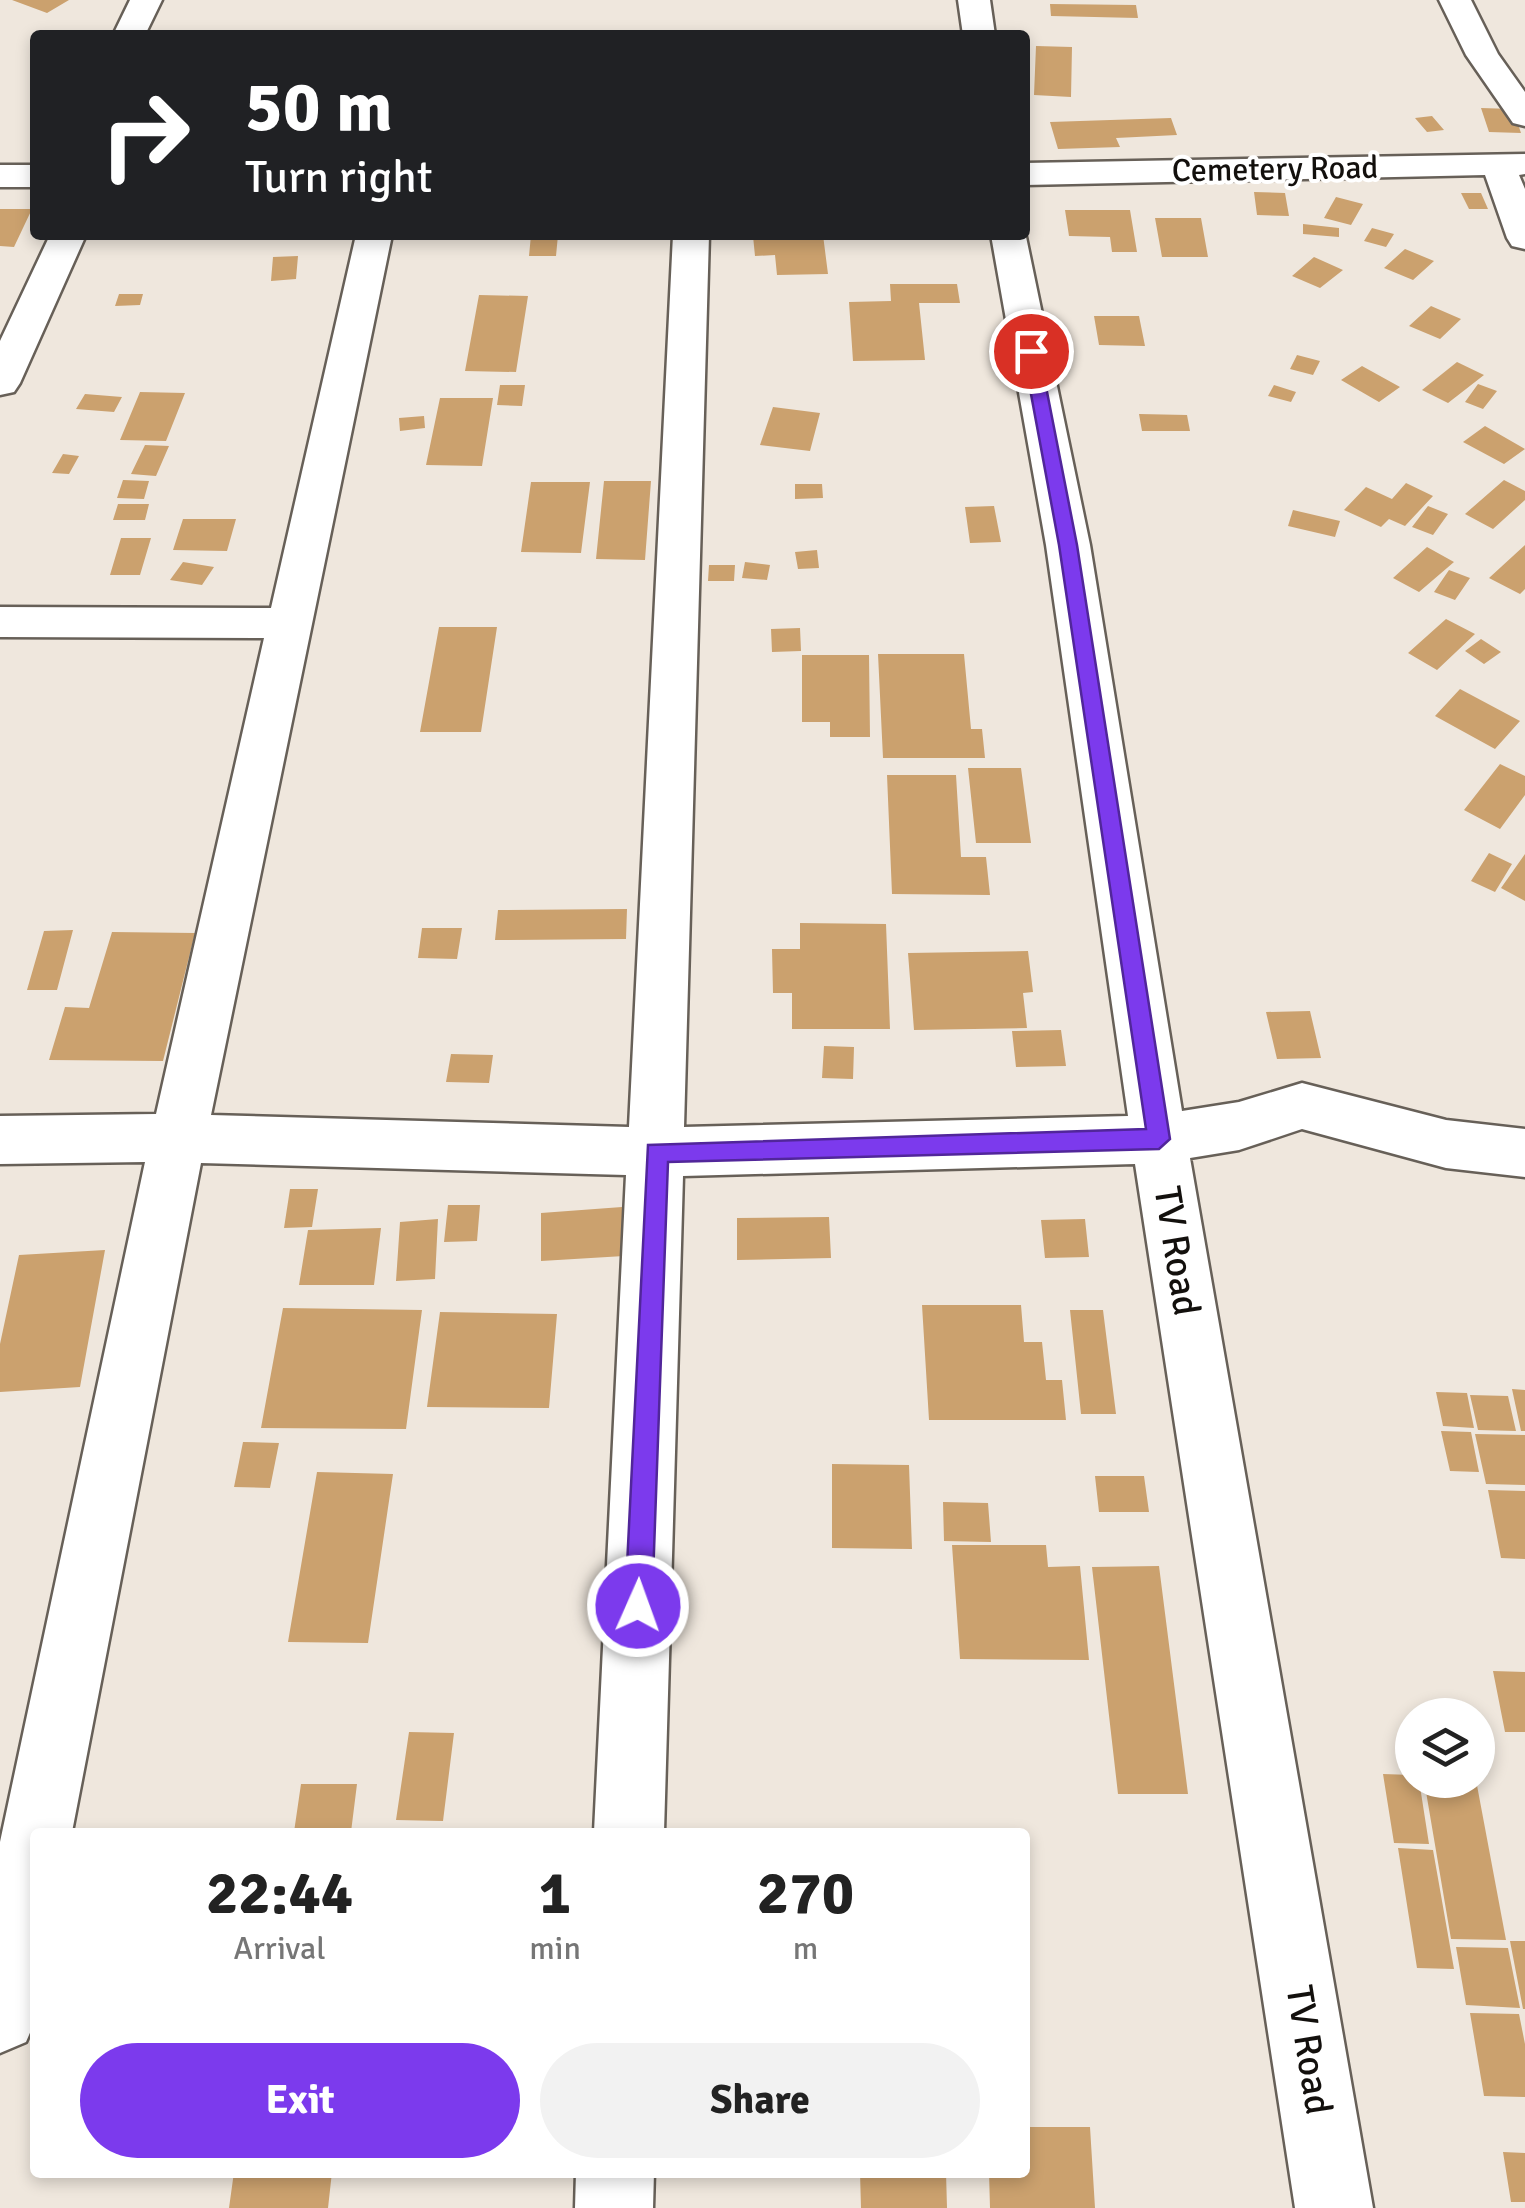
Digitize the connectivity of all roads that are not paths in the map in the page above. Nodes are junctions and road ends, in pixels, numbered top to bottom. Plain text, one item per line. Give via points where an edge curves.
1 (146, 0) edge
2 (974, 0) edge
3 (1455, 0) edge
4 (131, 30) edge
5 (978, 30) edge
6 (1525, 116) edge
7 (1512, 164) edge
8 (1030, 174) edge
9 (0, 176) edge
10 (30, 176) edge
11 (1525, 238) edge
12 (66, 240) edge
13 (373, 240) edge
14 (690, 240) edge
15 (1010, 240) edge
16 (0, 383) edge
17 (0, 622) edge
18 (288, 623) junction
19 (178, 1138) junction
20 (1159, 1139) junction
21 (0, 1140) edge
22 (656, 1152) junction
23 (1525, 1153) edge
24 (38, 1828) edge
25 (629, 1828) edge
26 (30, 1868) edge
27 (0, 2016) edge
28 (615, 2178) edge
29 (614, 2208) edge
30 (1334, 2208) edge

1 - 4 street
2 - 5 street
3 - 6 street via 1482,56
7 - 8 street, Cemetery Road
7 - 11 street
9 - 10 street
12 - 16 street
13 - 18 street
14 - 22 street
15 - 20 street, TV Road via 1068,545
17 - 18 street
18 - 19 street
19 - 21 street
19 - 22 street
19 - 24 street
20 - 22 street
20 - 23 street via 1239,1126 1302,1106 1446,1144
20 - 30 street, TV Road
22 - 25 street
26 - 27 street
28 - 29 street

